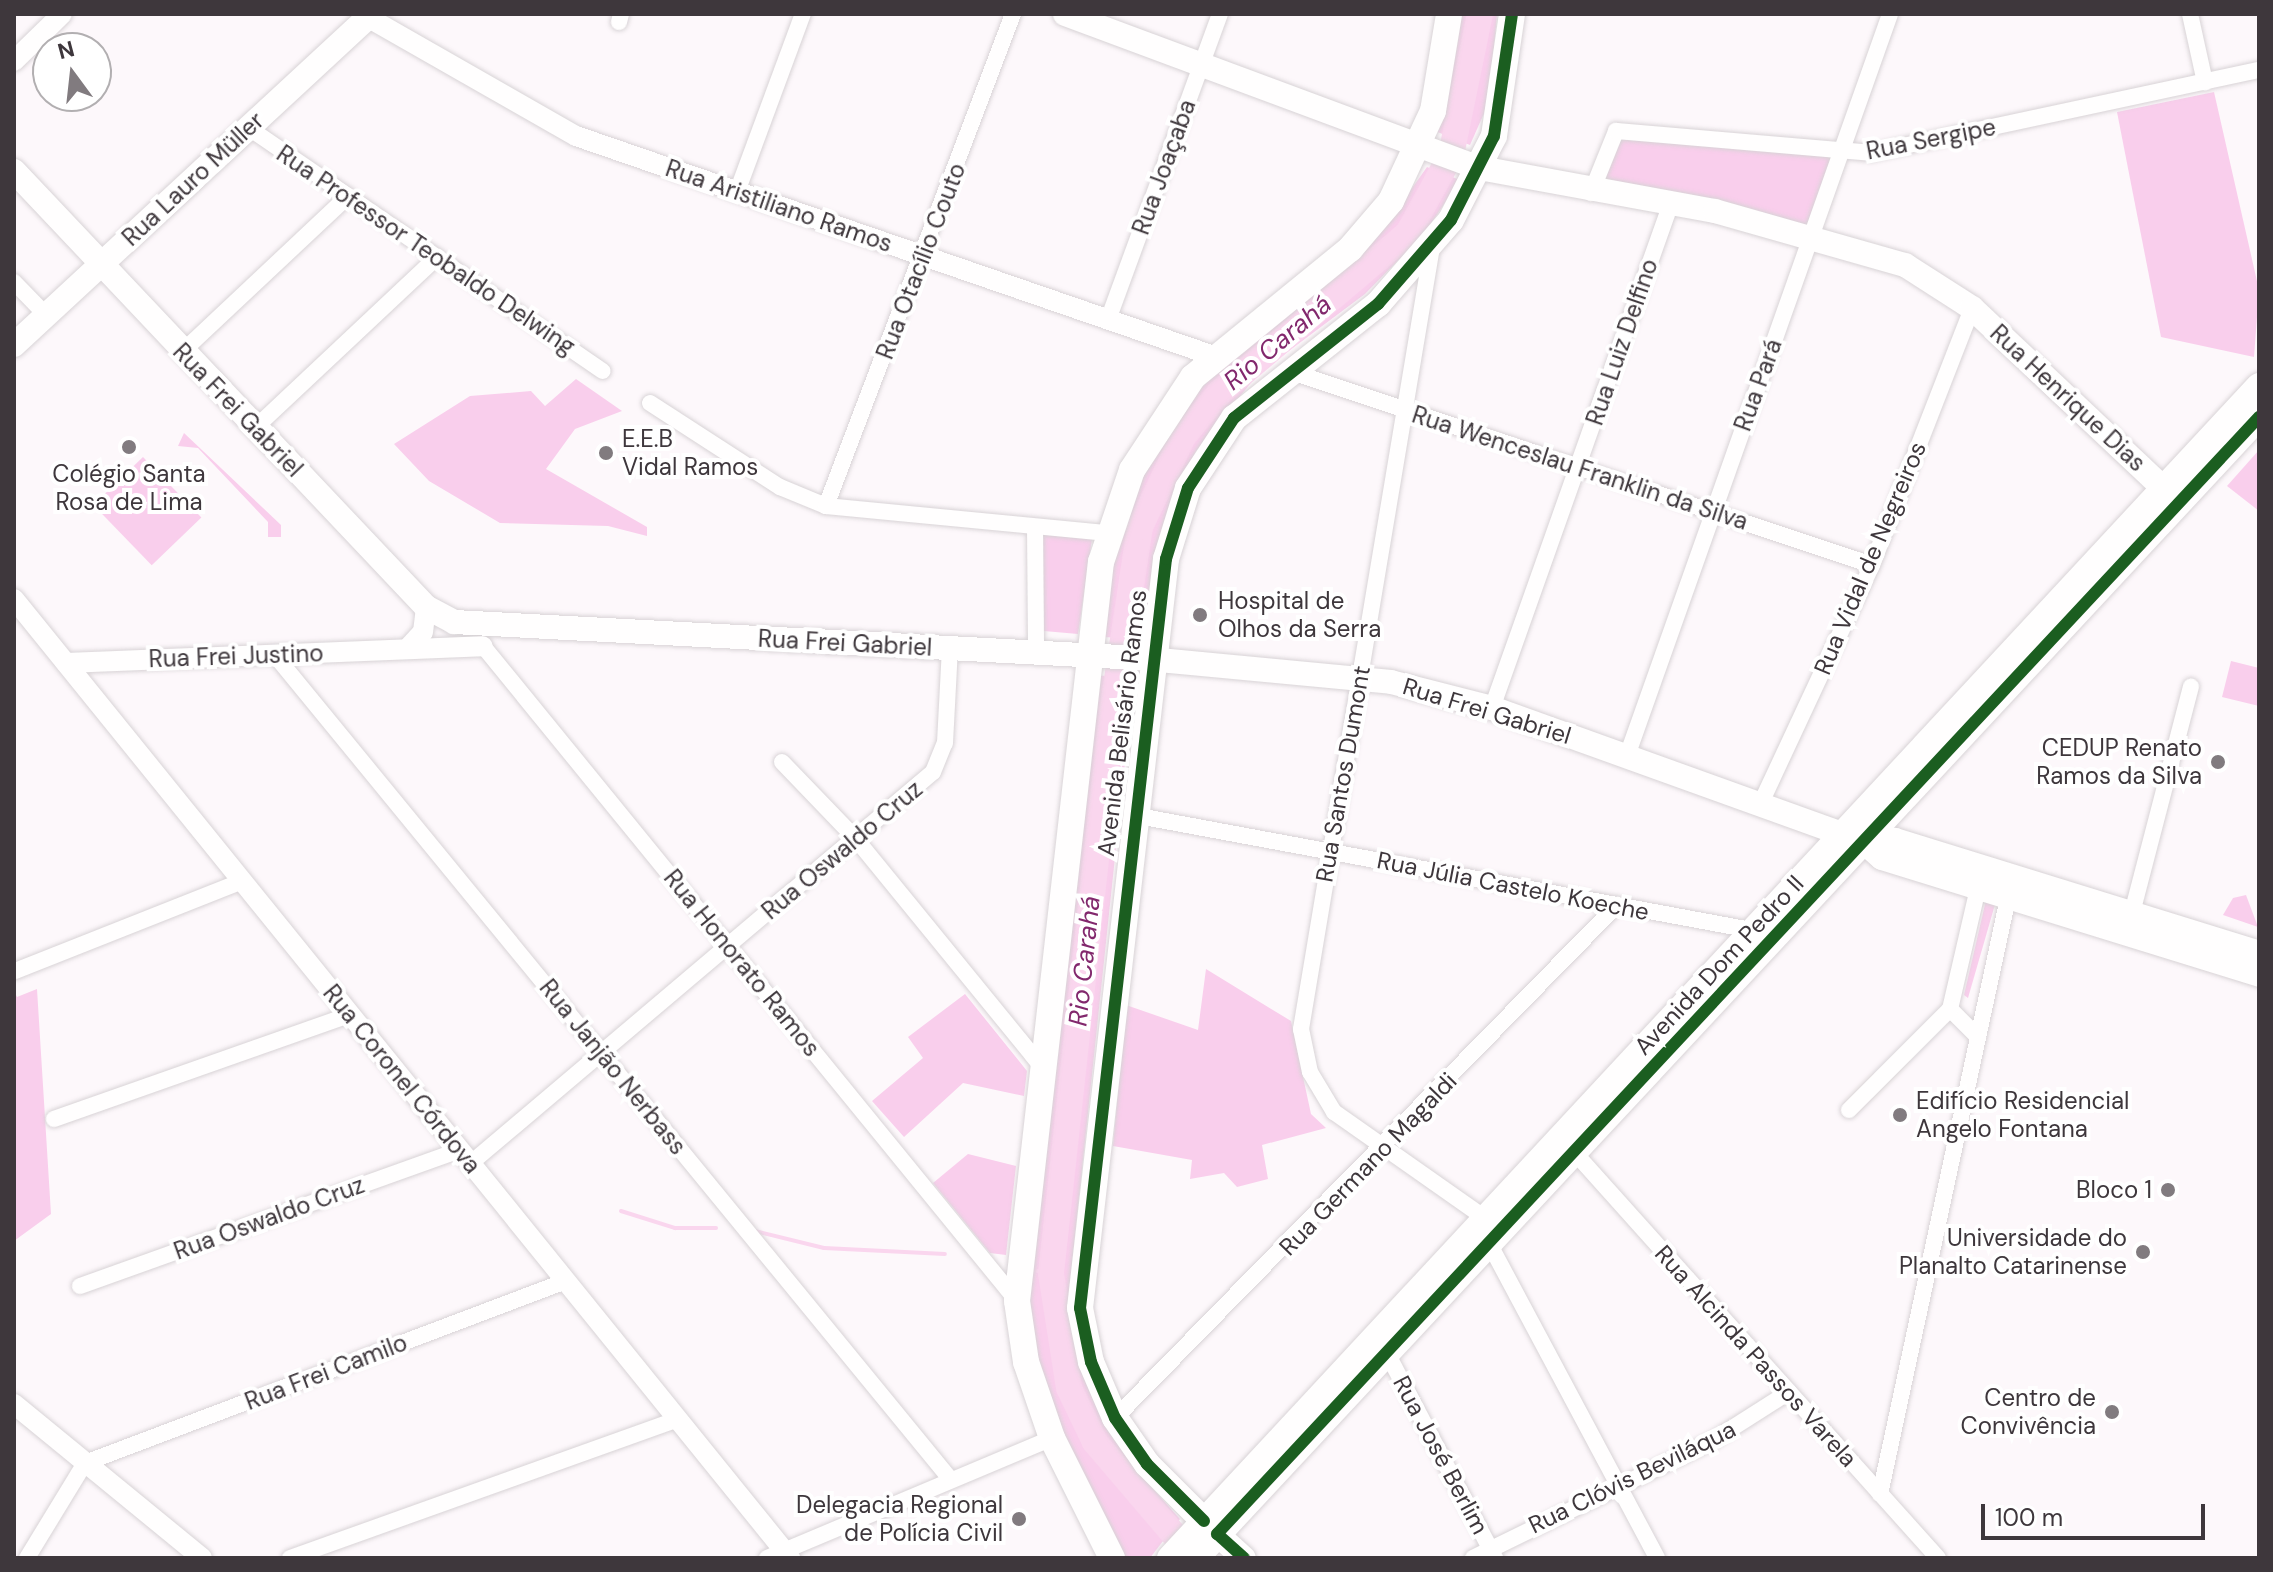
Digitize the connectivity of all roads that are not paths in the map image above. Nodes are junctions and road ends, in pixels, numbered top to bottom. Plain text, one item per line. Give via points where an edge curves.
1 (62, 14) edge
2 (803, 14) edge
3 (1013, 14) edge
4 (1065, 14) edge
5 (1220, 14) edge
6 (1449, 14) edge
7 (1512, 14) edge
8 (1890, 14) edge
9 (2190, 14) edge
10 (367, 15) edge
11 (14, 61) edge
12 (1201, 64) junction
13 (2259, 70) edge
14 (2205, 82) junction
15 (249, 128) junction
16 (1429, 149) junction
17 (1841, 152) junction
18 (1474, 166) junction
19 (14, 171) edge
20 (737, 192) junction
21 (1591, 193) junction
22 (348, 196) junction
23 (1671, 203) junction
24 (1810, 238) junction
25 (1432, 247) junction
26 (437, 257) junction
27 (925, 257) junction
28 (99, 266) junction
29 (14, 282) edge
30 (1972, 308) junction
31 (46, 315) junction
32 (1108, 320) junction
33 (14, 345) edge
34 (182, 352) junction
35 (1214, 356) junction
36 (1288, 370) junction
37 (603, 371) dead end
38 (2259, 386) edge
39 (650, 403) dead end
40 (1404, 409) junction
41 (2259, 417) edge
42 (255, 428) junction
43 (1578, 467) junction
44 (2166, 502) junction
45 (826, 506) junction
46 (1713, 512) junction
47 (1035, 527) junction
48 (1108, 533) junction
49 (1872, 565) junction
50 (14, 599) edge
51 (426, 607) junction
52 (467, 625) junction
53 (483, 646) junction
54 (950, 648) junction
55 (407, 649) junction
56 (1036, 652) junction
57 (274, 654) junction
58 (1093, 655) junction
59 (1144, 658) junction
60 (66, 663) junction
61 (1359, 677) junction
62 (2191, 687) dead end
63 (1492, 708) junction
64 (1627, 756) junction
65 (782, 762) dead end
66 (1760, 805) junction
67 (1133, 815) junction
68 (1853, 838) junction
69 (856, 839) junction
70 (1330, 852) junction
71 (2003, 873) junction
72 (242, 881) junction
73 (1978, 888) junction
74 (2008, 898) junction
75 (1617, 905) junction
76 (2132, 913) junction
77 (1751, 930) junction
78 (728, 946) junction
79 (2259, 953) edge
80 (15, 971) edge
81 (2259, 975) edge
82 (1950, 1009) junction
83 (350, 1015) junction
84 (1978, 1037) junction
85 (601, 1053) junction
86 (1039, 1063) junction
87 (1849, 1110) dead end
88 (54, 1119) dead end
89 (1383, 1151) junction
90 (1575, 1153) junction
91 (465, 1156) junction
92 (1487, 1231) junction
93 (566, 1281) junction
94 (80, 1286) dead end
95 (1017, 1301) junction
96 (1387, 1353) junction
97 (1789, 1392) junction
98 (14, 1404) edge
99 (1115, 1418) junction
100 (678, 1419) junction
101 (1052, 1438) junction
102 (85, 1463) junction
103 (951, 1480) junction
104 (1619, 1486) junction
105 (1880, 1494) junction
106 (1205, 1537) edge
107 (1492, 1552) edge
108 (781, 1556) edge
109 (27, 1558) edge
110 (202, 1558) edge
111 (290, 1558) edge
112 (1112, 1558) edge
113 (1170, 1558) edge
114 (1244, 1558) edge
115 (1473, 1558) edge
116 (1657, 1558) edge
117 (1938, 1558) edge

1 - 11 street
2 - 20 street
3 - 27 street, Rua Otacílio Couto
4 - 12 main road, Rua Henrique Dias
5 - 12 street, Rua Joaçaba
6 - 16 main road, Avenida Belisário Ramos
7 - 18 main road, Avenida Belisário Ramos via 1501,108
8 - 17 street, Rua Pará
9 - 14 street
10 - 15 main road, Rua Lauro Müller
10 - 20 street, Rua Aristiliano Ramos via 576,136
12 - 16 main road, Rua Henrique Dias
12 - 32 street, Rua Joaçaba
13 - 14 street, Rua Sergipe
14 - 17 street, Rua Sergipe via 1871,153
15 - 22 street, Rua Professor Teobaldo Delwing
15 - 28 main road, Rua Lauro Müller
16 - 18 main road, Rua Henrique Dias
16 - 35 main road, Avenida Belisário Ramos via 1350,249
17 - 21 street, Rua Sergipe via 1616,131
17 - 24 street, Rua Pará
18 - 21 main road, Rua Henrique Dias
18 - 25 main road, Avenida Belisário Ramos
19 - 28 main road, Rua Frei Gabriel
20 - 27 street, Rua Aristiliano Ramos
21 - 23 main road, Rua Henrique Dias
22 - 26 street, Rua Professor Teobaldo Delwing
22 - 34 street
23 - 24 main road, Rua Henrique Dias
23 - 43 street, Rua Luiz Delfino
24 - 30 main road, Rua Henrique Dias via 1905,265
24 - 46 street, Rua Pará
25 - 36 main road, Avenida Belisário Ramos via 1378,304
25 - 40 street, Rua Santos Dumont
26 - 37 street, Rua Professor Teobaldo Delwing
26 - 42 street
27 - 32 street, Rua Aristiliano Ramos
27 - 45 street, Rua Otacílio Couto
28 - 31 main road, Rua Lauro Müller
28 - 34 main road, Rua Frei Gabriel
29 - 31 street
30 - 44 main road, Rua Henrique Dias
30 - 49 street, Rua Vidal de Negreiros
31 - 33 main road, Rua Lauro Müller
32 - 35 street, Rua Aristiliano Ramos
34 - 42 main road, Rua Frei Gabriel
35 - 48 main road, Avenida Belisário Ramos via 1150,437
36 - 40 street, Rua Wenceslau Franklin da Silva
36 - 59 main road, Avenida Belisário Ramos via 1234,418 1188,488
38 - 44 main road, Avenida Dom Pedro II
39 - 45 street via 766,479
40 - 43 street, Rua Wenceslau Franklin da Silva
40 - 61 street, Rua Santos Dumont
41 - 44 main road, Avenida Dom Pedro II
42 - 51 main road, Rua Frei Gabriel
43 - 46 street, Rua Wenceslau Franklin da Silva
43 - 63 street, Rua Luiz Delfino
44 - 68 main road, Avenida Dom Pedro II
45 - 47 street
46 - 49 street, Rua Wenceslau Franklin da Silva
46 - 64 street, Rua Pará
47 - 48 street
47 - 56 street
48 - 58 main road, Avenida Belisário Ramos
49 - 66 street, Rua Vidal de Negreiros
50 - 60 street, Rua Coronel Córdova
51 - 52 main road, Rua Frei Gabriel
51 - 55 street via 423,632
52 - 53 street, Rua Honorato Ramos
52 - 54 main road, Rua Frei Gabriel
53 - 55 street, Rua Frei Justino
53 - 78 street, Rua Honorato Ramos
54 - 56 main road, Rua Frei Gabriel
54 - 69 street, Rua Oswaldo Cruz via 941,758
55 - 57 street, Rua Frei Justino
56 - 58 main road, Rua Frei Gabriel
57 - 60 street, Rua Frei Justino
57 - 85 street, Rua Janjão Nerbass
58 - 59 main road, Rua Frei Gabriel
58 - 86 main road, Avenida Belisário Ramos
59 - 61 main road, Rua Frei Gabriel
59 - 67 main road, Avenida Belisário Ramos
60 - 72 street, Rua Coronel Córdova
61 - 63 main road, Rua Frei Gabriel
61 - 70 street, Rua Santos Dumont
62 - 76 street
63 - 64 main road, Rua Frei Gabriel
64 - 66 main road, Rua Frei Gabriel
65 - 69 street
66 - 68 main road, Rua Frei Gabriel
67 - 70 street, Rua Júlia Castelo Koeche
67 - 99 main road, Avenida Belisário Ramos via 1079,1282 1091,1362
68 - 71 main road via 1895,840
68 - 73 main road via 1882,858
68 - 77 main road, Avenida Dom Pedro II
68 - 90 main road, Avenida Dom Pedro II
69 - 78 street, Rua Oswaldo Cruz
69 - 86 street
70 - 75 street, Rua Júlia Castelo Koeche
70 - 89 street, Rua Santos Dumont via 1304,1049 1334,1112
71 - 73 main road
71 - 74 main road
71 - 76 main road
72 - 80 street
72 - 83 street, Rua Coronel Córdova
73 - 74 main road
73 - 82 street
74 - 81 main road
74 - 84 street
75 - 77 street, Rua Júlia Castelo Koeche
75 - 89 street, Rua Germano Magaldi
76 - 79 main road
77 - 92 main road, Avenida Dom Pedro II
78 - 85 street, Rua Oswaldo Cruz
78 - 95 street, Rua Honorato Ramos
82 - 84 street
82 - 87 street
83 - 88 street
83 - 91 street, Rua Coronel Córdova
84 - 105 street
85 - 91 street, Rua Oswaldo Cruz
85 - 103 street, Rua Janjão Nerbass
86 - 95 main road, Avenida Belisário Ramos
89 - 92 street, Rua Santos Dumont
89 - 99 street, Rua Germano Magaldi
90 - 92 main road, Avenida Dom Pedro II
90 - 97 street, Rua Alcinda Passos Varela
91 - 93 street, Rua Coronel Córdova
91 - 94 street, Rua Oswaldo Cruz
92 - 96 main road, Avenida Dom Pedro II
92 - 104 street
92 - 106 main road, Avenida Dom Pedro II
93 - 100 street, Rua Coronel Córdova
93 - 102 street, Rua Frei Camilo
95 - 101 main road, Avenida Belisário Ramos via 1026,1362
96 - 106 main road, Avenida Dom Pedro II
96 - 107 street, Rua José Berlim
97 - 104 street, Rua Clóvis Beviláqua via 1712,1441
97 - 105 street, Rua Alcinda Passos Varela
98 - 102 street
99 - 106 main road, Avenida Belisário Ramos
100 - 108 street, Rua Coronel Córdova
100 - 111 street
101 - 103 street
101 - 112 main road, Avenida Belisário Ramos
102 - 109 street
102 - 110 street
103 - 108 street
104 - 107 street, Rua Clóvis Beviláqua
104 - 116 street
105 - 117 street, Rua Alcinda Passos Varela
106 - 113 main road, Avenida Dom Pedro II
106 - 114 main road, Avenida Belisário Ramos
107 - 115 street, Rua Clóvis Beviláqua

